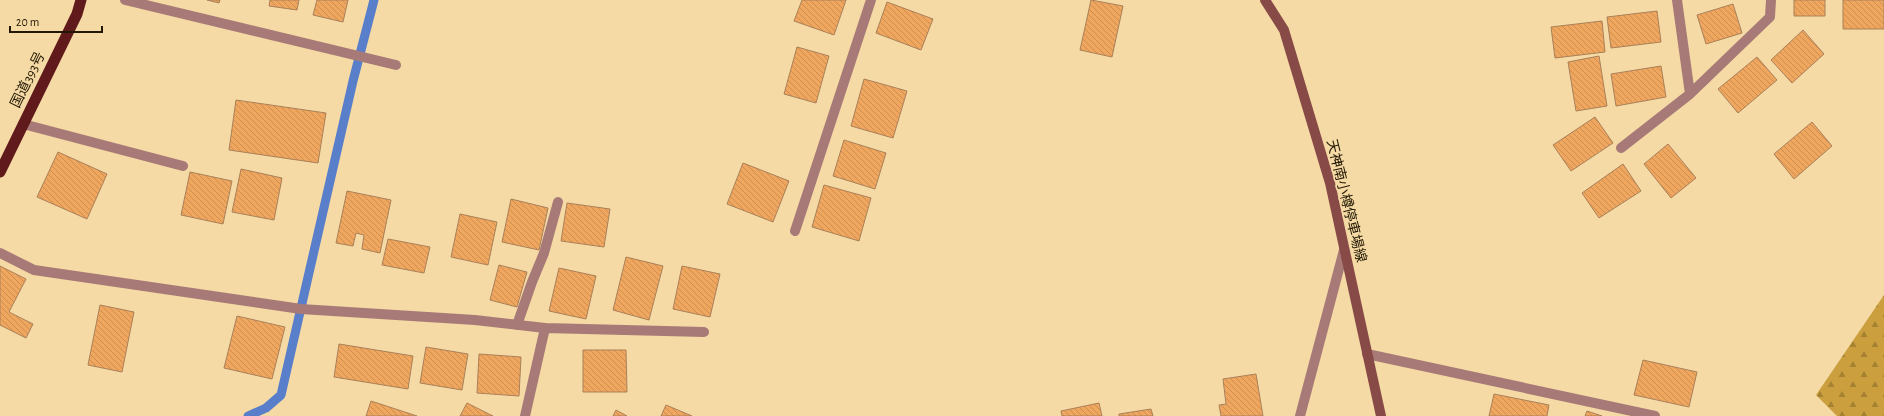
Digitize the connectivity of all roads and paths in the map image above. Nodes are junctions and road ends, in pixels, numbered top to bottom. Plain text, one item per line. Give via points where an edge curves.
1 (81, 0) edge
2 (125, 0) edge
3 (871, 0) edge
4 (1265, 0) edge
5 (1677, 0) edge
6 (1771, 0) edge
7 (396, 65) dead end
8 (1690, 94) junction
9 (23, 124) junction
10 (1621, 148) dead end
11 (183, 166) dead end
12 (0, 172) edge
13 (558, 202) dead end
14 (795, 231) dead end
15 (1344, 250) junction
16 (0, 253) edge
17 (517, 326) junction
18 (545, 328) junction
19 (704, 332) dead end
20 (1367, 354) junction
21 (525, 416) edge
22 (1300, 416) edge
23 (1380, 416) edge
24 (1655, 416) edge

1 - 9 highway, 国道393号 via 77,14
2 - 7 street
3 - 14 street
4 - 15 main road, 天神南小樽停車場線 via 1284,30 1330,183
5 - 8 street
6 - 8 street via 1770,17
8 - 10 street
9 - 11 street
9 - 12 highway, 国道393号
13 - 17 street via 544,253
15 - 20 main road, 天神南小樽停車場線
15 - 22 street
16 - 17 street via 34,270 294,308 475,320
17 - 18 street
18 - 19 street
18 - 21 street
20 - 23 main road, 天神南小樽停車場線
20 - 24 street

